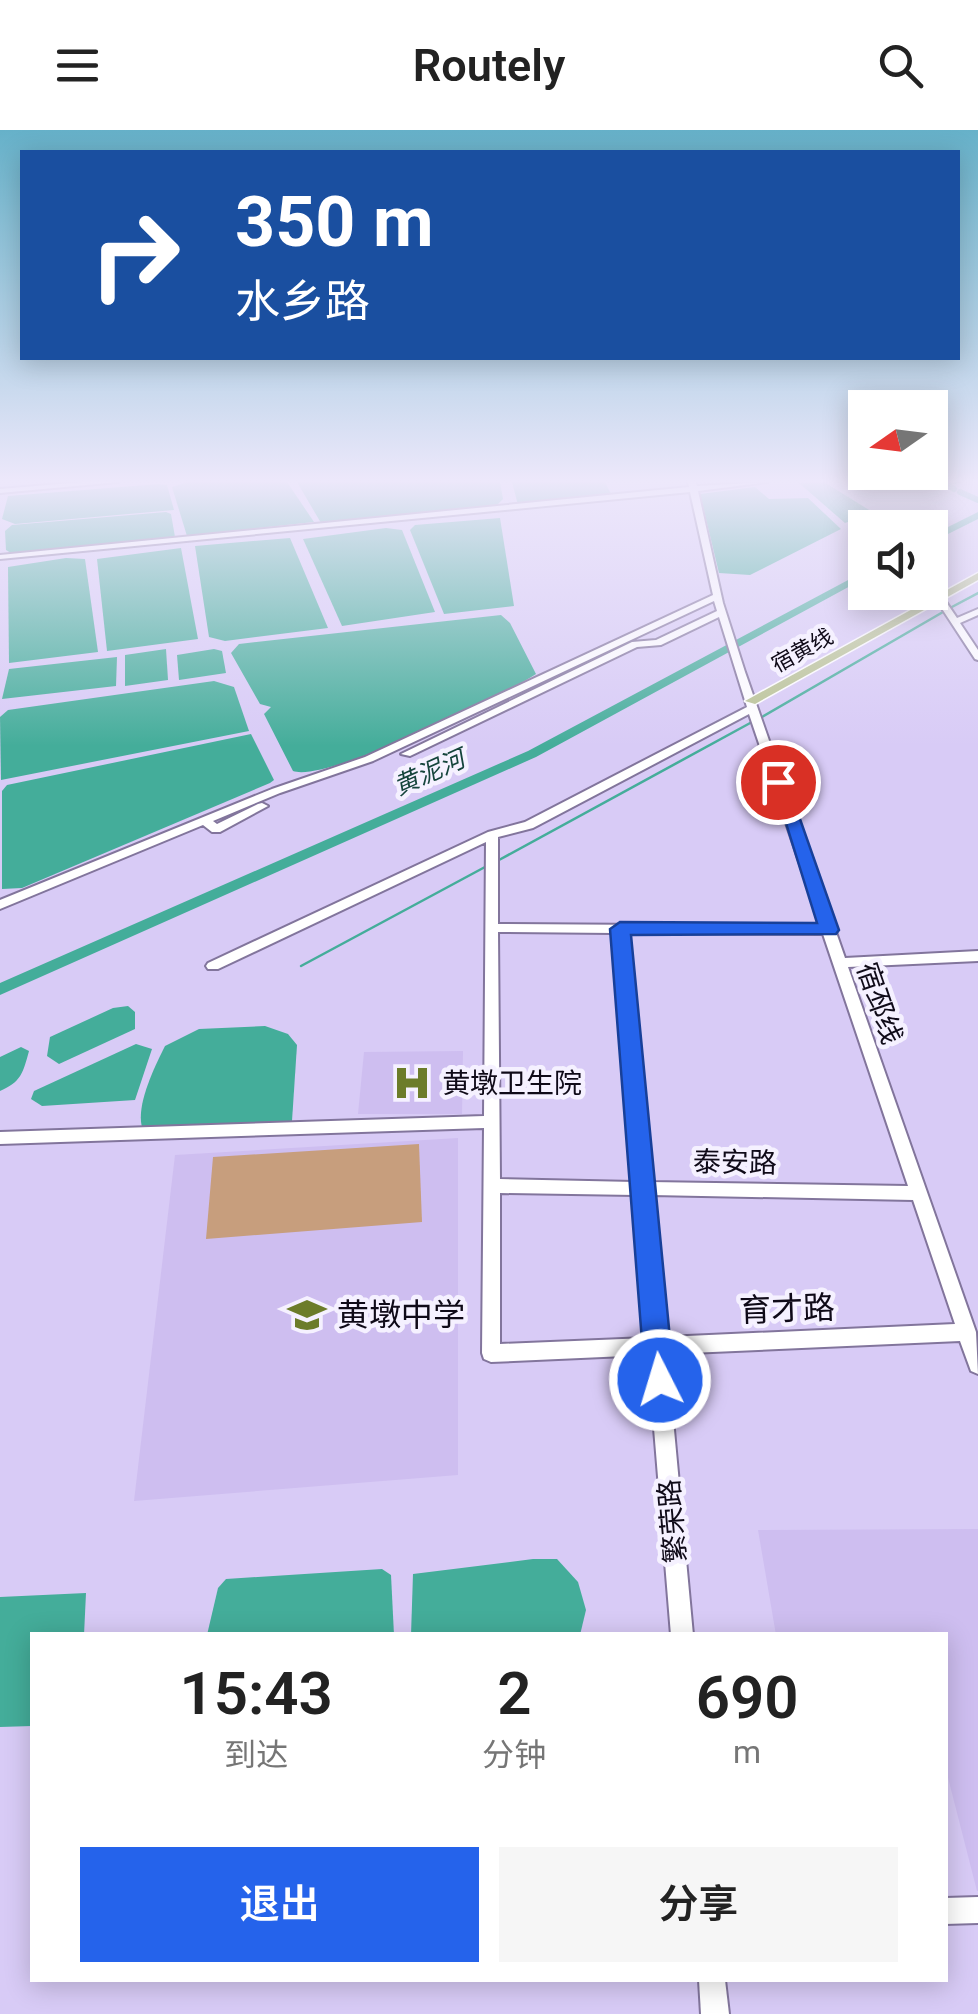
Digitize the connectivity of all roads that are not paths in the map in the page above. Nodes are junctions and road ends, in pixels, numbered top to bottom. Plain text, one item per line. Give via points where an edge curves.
1 (711, 570) edge
2 (978, 576) edge
3 (948, 593) edge
4 (717, 596) junction
5 (918, 610) edge
6 (947, 610) edge
7 (722, 612) junction
8 (978, 612) edge
9 (955, 622) junction
10 (978, 657) edge
11 (752, 704) junction
12 (280, 794) junction
13 (492, 835) junction
14 (0, 905) edge
15 (492, 928) junction
16 (620, 929) junction
17 (829, 930) junction
18 (978, 956) edge
19 (840, 962) junction
20 (212, 966) dead end
21 (491, 1122) junction
22 (0, 1138) edge
23 (490, 1186) junction
24 (643, 1188) junction
25 (919, 1193) junction
26 (967, 1332) junction
27 (656, 1344) junction
28 (978, 1365) edge
29 (682, 1632) edge
30 (978, 1910) edge
31 (948, 1911) edge
32 (712, 1982) edge
33 (716, 2014) edge

1 - 4 street, 宿邳线
2 - 3 main road, 宿黄线
4 - 7 street, 宿邳线
4 - 12 street
5 - 11 main road, 宿黄线
6 - 9 street
7 - 11 street, 宿邳线
7 - 12 street via 658,643 635,644 402,755
8 - 9 street
9 - 10 street
11 - 13 street via 528,826
11 - 17 street, 宿邳线
12 - 14 street
13 - 15 street
13 - 20 street
15 - 16 street
15 - 21 street
16 - 17 street
16 - 24 street, 繁荣路
17 - 19 street, 宿邳线
18 - 19 street
19 - 25 street, 宿邳线
21 - 22 street
21 - 23 street
23 - 24 street, 泰安路
23 - 27 street, 育才路 via 491,1353
24 - 25 street, 泰安路
24 - 27 street, 繁荣路
25 - 26 street, 宿邳线
26 - 27 street, 育才路
26 - 28 street, 宿邳线
27 - 29 street, 繁荣路
30 - 31 street
32 - 33 street

